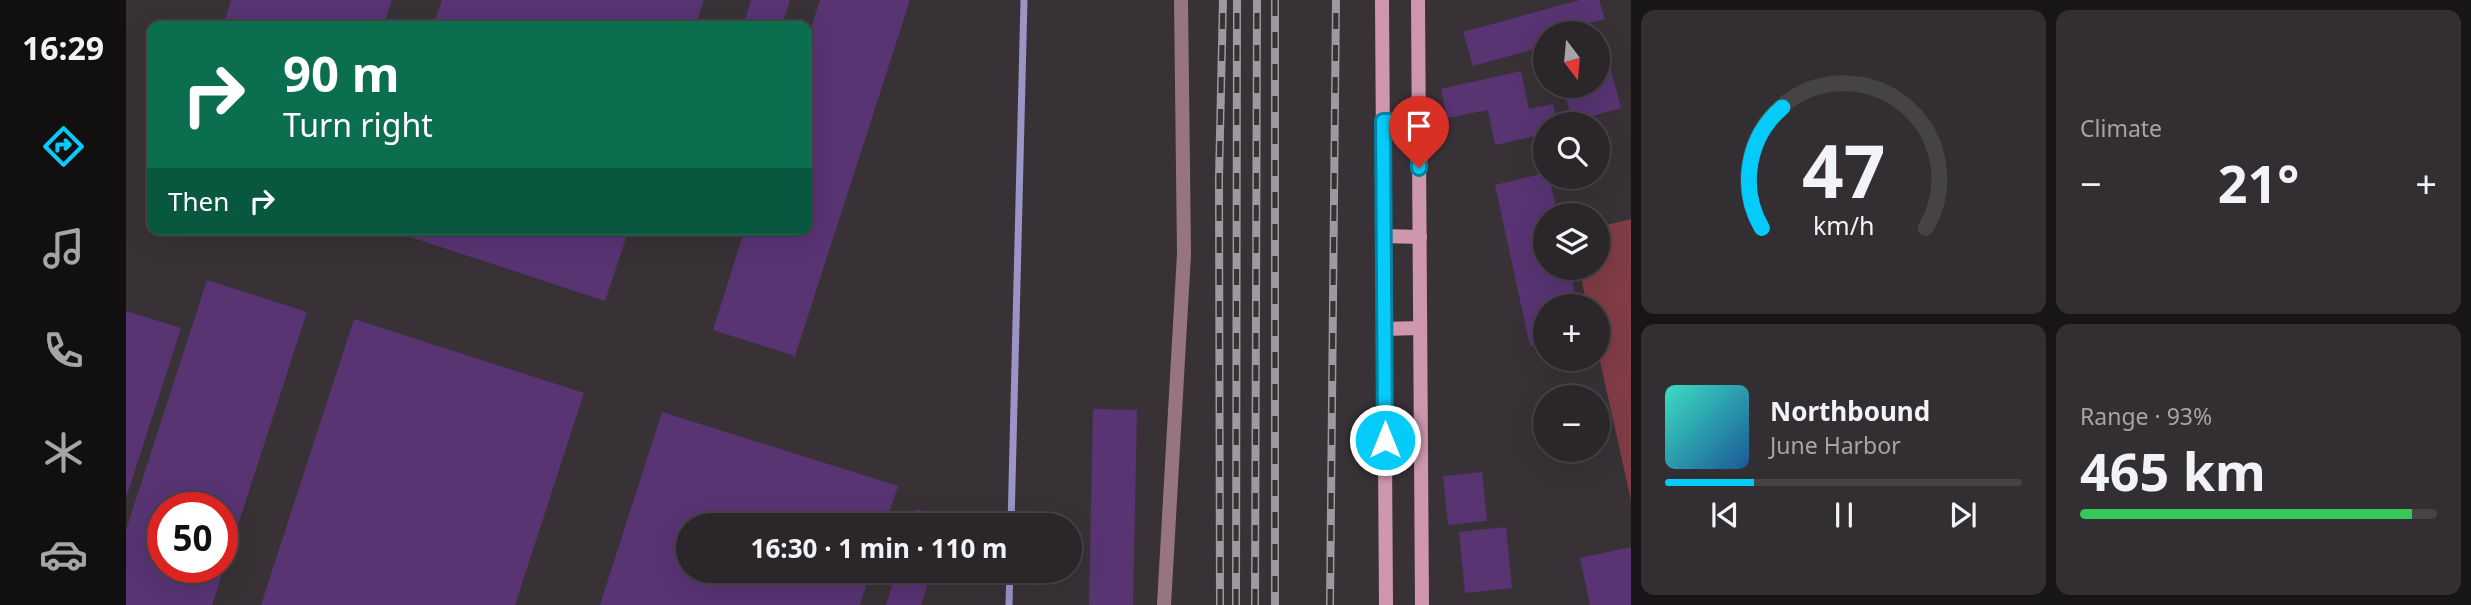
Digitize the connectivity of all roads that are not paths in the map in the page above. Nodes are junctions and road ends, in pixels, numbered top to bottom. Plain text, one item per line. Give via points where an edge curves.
1 (1181, 0) edge
2 (1382, 0) edge
3 (1418, 0) edge
4 (1383, 121) junction
5 (1419, 122) junction
6 (1384, 236) junction
7 (1420, 237) junction
8 (1420, 328) junction
9 (1384, 329) junction
10 (1164, 605) edge
11 (1386, 605) edge
12 (1422, 605) edge

1 - 10 street via 1184,254
2 - 4 main road
3 - 5 main road
4 - 5 main road
4 - 6 main road
5 - 7 main road
6 - 7 main road
6 - 9 main road
7 - 8 main road
8 - 9 main road
8 - 12 main road
9 - 11 main road

